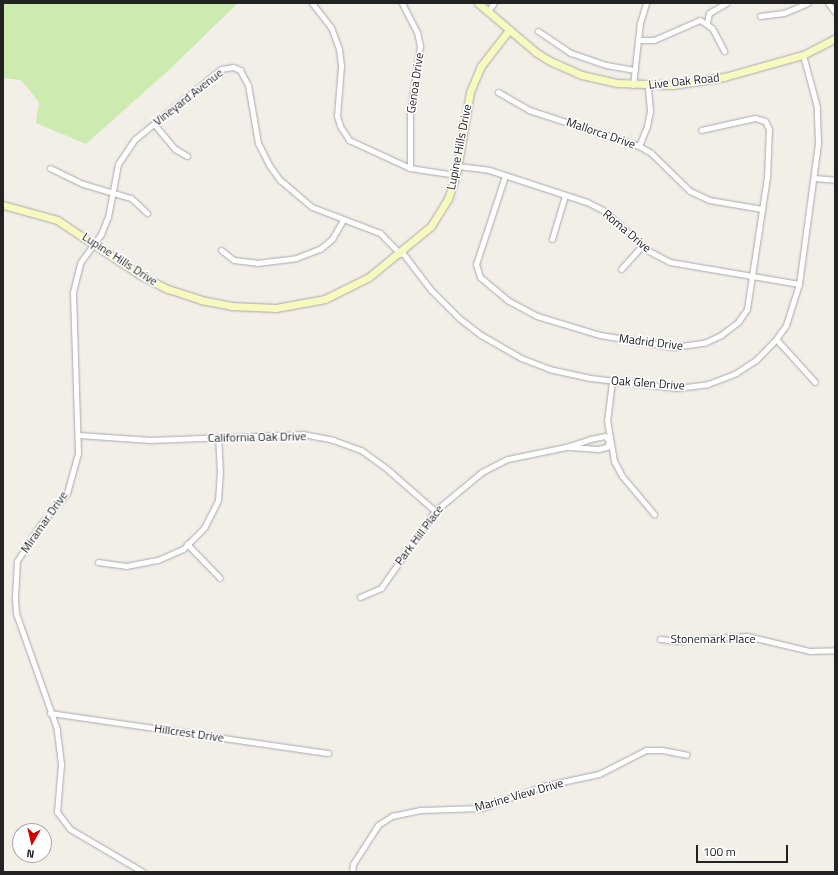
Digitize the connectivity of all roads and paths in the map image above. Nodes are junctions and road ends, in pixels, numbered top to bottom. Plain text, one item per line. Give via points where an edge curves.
1 (312, 3) edge
2 (402, 3) edge
3 (478, 3) edge
4 (494, 3) edge
5 (646, 3) edge
6 (726, 3) edge
7 (808, 3) edge
8 (828, 3) edge
9 (487, 12) junction
10 (835, 12) edge
11 (760, 16) dead end
12 (707, 22) junction
13 (509, 30) junction
14 (538, 31) dead end
15 (835, 39) edge
16 (638, 40) junction
17 (724, 51) dead end
18 (803, 55) junction
19 (635, 70) junction
20 (633, 85) junction
21 (648, 86) junction
22 (498, 92) dead end
23 (154, 124) junction
24 (701, 130) dead end
25 (639, 146) junction
26 (187, 156) dead end
27 (458, 166) junction
28 (50, 168) dead end
29 (410, 168) junction
30 (456, 175) junction
31 (505, 176) junction
32 (814, 178) junction
33 (835, 180) edge
34 (112, 194) junction
35 (565, 195) junction
36 (3, 205) edge
37 (762, 209) junction
38 (147, 213) dead end
39 (343, 220) junction
40 (552, 239) dead end
41 (94, 243) junction
42 (642, 246) junction
43 (221, 250) dead end
44 (401, 253) junction
45 (621, 269) dead end
46 (752, 277) junction
47 (799, 284) junction
48 (776, 338) junction
49 (612, 381) junction
50 (815, 382) dead end
51 (79, 435) junction
52 (218, 438) junction
53 (609, 441) junction
54 (566, 447) junction
55 (435, 511) junction
56 (654, 514) dead end
57 (187, 544) junction
58 (98, 562) dead end
59 (220, 578) dead end
60 (360, 597) dead end
61 (660, 638) dead end
62 (835, 650) edge
63 (50, 713) junction
64 (328, 753) dead end
65 (687, 754) dead end
66 (143, 872) edge
67 (352, 872) edge

1 - 29 street via 331,27 339,49 341,66 337,116 340,126 355,144
2 - 29 street, Genoa Drive via 420,46 410,114
3 - 9 street, Live Oak Road
4 - 9 street
5 - 16 street
6 - 12 street via 709,14
7 - 11 street via 784,12
8 - 10 street
9 - 13 street, Live Oak Road
12 - 16 street via 694,20 654,40
12 - 17 street
13 - 20 street, Live Oak Road via 537,53 556,64 582,75
13 - 27 street, Lupine Hills Drive via 481,66 470,92
14 - 19 street via 572,53 606,66
15 - 18 street, Live Oak Road
16 - 19 street
18 - 21 street, Live Oak Road via 724,77
18 - 32 street, Oak Glen Drive via 817,107 818,143
19 - 20 street
20 - 21 street, Live Oak Road
21 - 25 street via 650,111
22 - 25 street, Mallorca Drive via 529,110
23 - 26 street via 175,149
23 - 34 street, Vineyard Avenue via 135,139 123,154 113,182
23 - 39 street, Vineyard Avenue via 220,69 233,66 240,70 248,85 258,142 269,165 295,195 312,207
24 - 37 street, Madrid Drive via 755,118 765,121 769,129
25 - 37 street, Mallorca Drive via 651,153 690,191 720,204
27 - 30 street, Lupine Hills Drive
27 - 31 street, Roma Drive via 488,170
28 - 34 street
29 - 30 street
30 - 44 street, Lupine Hills Drive via 448,199 431,226
31 - 35 street, Roma Drive
31 - 46 street, Madrid Drive via 490,226 477,254 478,272 507,300 536,316 600,335 674,347 687,346 721,335 738,322 747,309
32 - 33 street
32 - 47 street, Oak Glen Drive
34 - 38 street via 131,198
34 - 41 street, Vineyard Avenue via 108,216
35 - 40 street
35 - 42 street, Roma Drive via 603,210
36 - 41 street, Lupine Hills Drive via 57,220
37 - 46 street, Madrid Drive
39 - 43 street via 339,230 326,244 296,258 256,263 234,260
39 - 44 street, Vineyard Avenue via 380,233
41 - 44 street, Lupine Hills Drive via 140,275 168,289 201,300 255,308 298,305 325,298 369,277
41 - 51 street, Miramar Drive via 76,272 73,292 74,388
42 - 45 street
42 - 46 street, Roma Drive via 682,266
44 - 49 street, Oak Glen Drive via 458,318 481,335 521,358 549,369
46 - 47 street, Roma Drive
47 - 48 street, Oak Glen Drive via 786,325
48 - 49 street, Oak Glen Drive via 756,360 736,373 708,384 677,388
48 - 50 street
49 - 53 street via 607,420
51 - 52 street, California Oak Drive via 150,440
51 - 63 street, Miramar Drive via 78,453 67,493 27,543 17,562 14,578 16,613
52 - 55 street, California Oak Drive via 303,434 333,440 361,450
52 - 57 street via 218,500 204,528
53 - 54 street, Park Hill Place via 604,436
53 - 54 street via 607,447 598,449
53 - 56 street via 614,461 622,476
54 - 55 street, Park Hill Place via 508,459 482,472
55 - 60 street, Park Hill Place via 381,588
57 - 58 street via 158,560 126,566
57 - 59 street
61 - 62 street, Stonemark Place via 677,641 747,636 810,651
63 - 64 street, Hillcrest Drive
63 - 66 street, Miramar Drive via 60,741 57,812 70,829
65 - 67 street, Marine View Drive via 646,750 599,774 543,786 482,808 420,810 392,816 378,825 353,864

